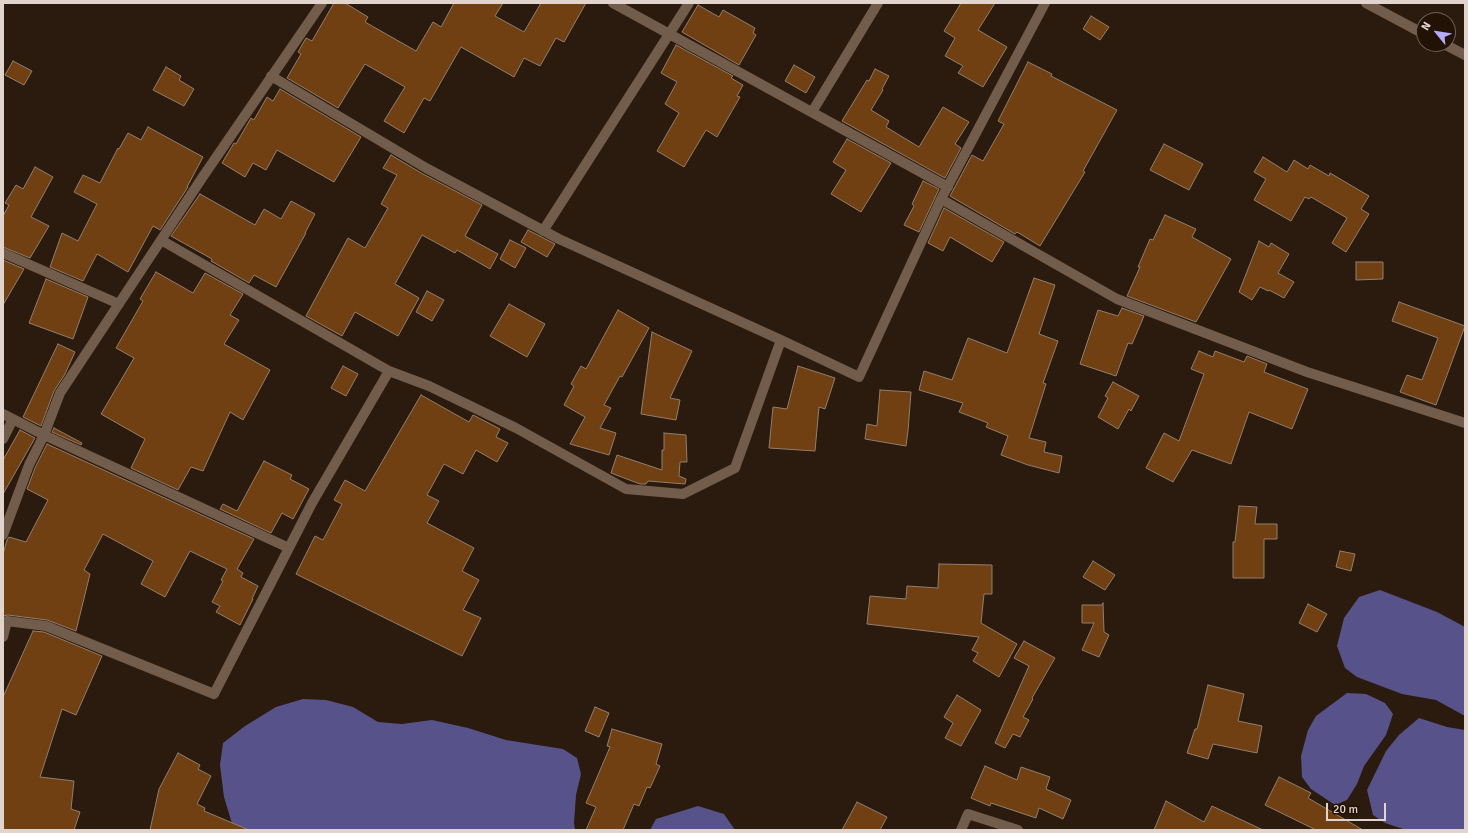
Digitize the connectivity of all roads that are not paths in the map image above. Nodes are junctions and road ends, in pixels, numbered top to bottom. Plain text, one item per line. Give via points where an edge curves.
1 (322, 3) edge
2 (613, 3) edge
3 (689, 3) edge
4 (878, 3) edge
5 (1045, 3) edge
6 (1366, 3) edge
7 (1416, 30) edge
8 (669, 34) junction
9 (1456, 50) edge
10 (1465, 55) edge
11 (271, 76) junction
12 (812, 112) junction
13 (948, 187) junction
14 (941, 199) junction
15 (543, 231) junction
16 (161, 240) junction
17 (3, 253) edge
18 (119, 304) junction
19 (781, 340) junction
20 (389, 371) junction
21 (3, 414) edge
22 (13, 419) junction
23 (1465, 423) edge
24 (44, 435) junction
25 (3, 439) edge
26 (3, 535) edge
27 (289, 548) junction
28 (5, 620) edge
29 (3, 636) edge
30 (961, 830) edge
31 (1018, 830) edge

1 - 11 street
2 - 8 street
3 - 8 street
4 - 12 street
5 - 13 street
6 - 7 street
8 - 12 street
8 - 15 street
9 - 10 street
11 - 15 street via 426,168
11 - 16 street
12 - 13 street
13 - 14 street
14 - 19 street via 859,377
14 - 23 street via 1117,300 1307,372
15 - 19 street
16 - 18 street
16 - 20 street
17 - 18 street
18 - 24 street via 60,394
19 - 20 street via 735,468 683,494 626,489 516,428 429,386
20 - 27 street via 312,502
21 - 22 street
22 - 24 street
22 - 25 street
24 - 26 street via 29,465
24 - 27 street
27 - 28 street via 214,694 46,626
28 - 29 street
30 - 31 street via 968,814

